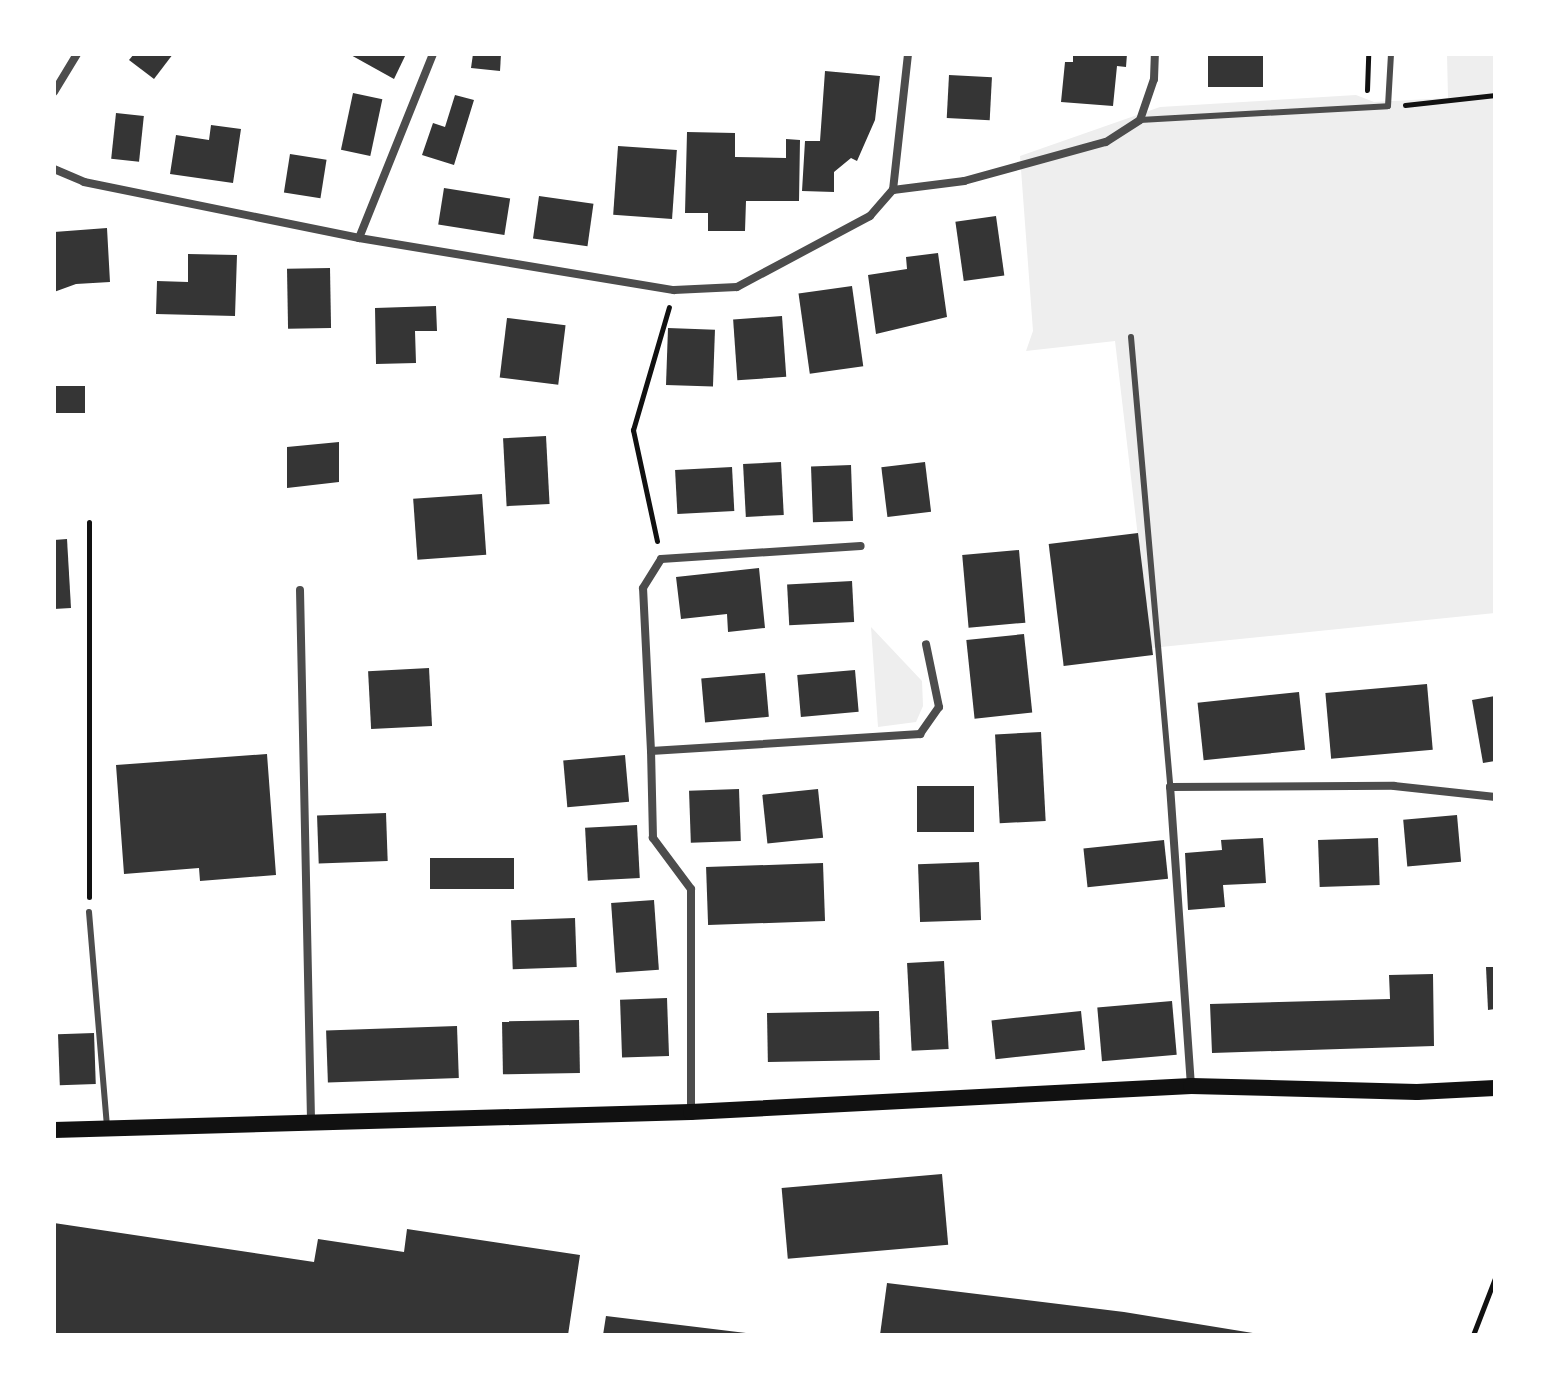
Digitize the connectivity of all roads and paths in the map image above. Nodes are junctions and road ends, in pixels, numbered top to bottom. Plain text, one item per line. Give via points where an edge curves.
1 (85, 54) edge
2 (433, 54) edge
3 (908, 54) edge
4 (1155, 54) edge
5 (1368, 54) edge
6 (1391, 54) edge
7 (75, 58) edge
8 (54, 92) edge
9 (1495, 95) edge
10 (1388, 106) junction
11 (1366, 107) junction
12 (1140, 120) junction
13 (54, 169) edge
14 (893, 190) junction
15 (359, 238) junction
16 (674, 290) junction
17 (1131, 337) dead end
18 (89, 522) dead end
19 (861, 546) dead end
20 (661, 559) junction
21 (300, 590) dead end
22 (926, 644) dead end
23 (651, 751) junction
24 (1170, 787) junction
25 (1495, 797) edge
26 (89, 912) joint
27 (1191, 1086) junction
28 (1495, 1088) edge
29 (691, 1112) junction
30 (311, 1121) junction
31 (108, 1129) junction
32 (54, 1130) edge
33 (1495, 1278) edge
34 (1473, 1335) edge

1 - 7 street
2 - 15 street
3 - 14 street
4 - 12 street via 1154,79
5 - 11 path
6 - 10 lane
7 - 8 street
9 - 10 path
10 - 11 lane
11 - 12 lane
12 - 14 street via 1106,142 964,181
13 - 15 street via 84,182
14 - 16 street via 870,216 737,287
15 - 16 street
16 - 20 path via 633,430
17 - 24 lane
18 - 26 path
19 - 20 street
20 - 23 street via 643,588
21 - 30 street
22 - 23 street via 939,707 920,734
23 - 29 street via 653,838 691,889
24 - 25 street via 1394,786
24 - 27 street
26 - 31 lane
27 - 28 main road via 1417,1092
27 - 29 main road
29 - 30 main road
30 - 31 main road
31 - 32 main road
33 - 34 path

